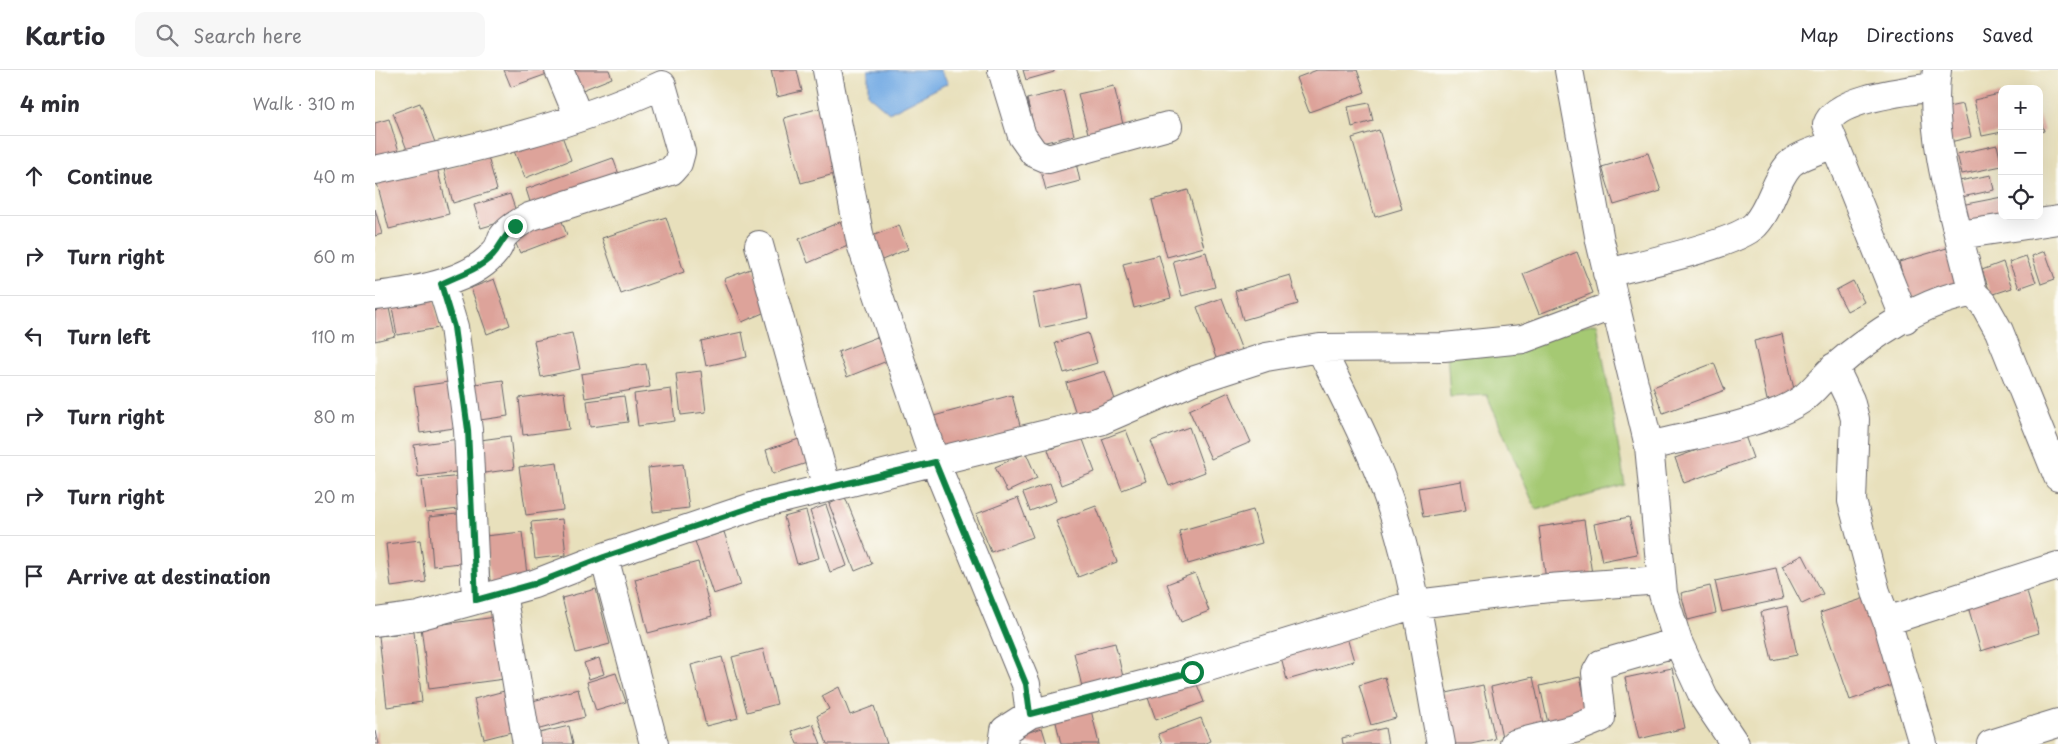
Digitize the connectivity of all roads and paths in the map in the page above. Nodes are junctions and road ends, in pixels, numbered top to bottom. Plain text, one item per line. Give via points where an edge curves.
1 (559, 70) edge
2 (827, 70) edge
3 (1002, 70) edge
4 (1569, 70) edge
5 (1935, 79) edge
6 (578, 116) junction
7 (1167, 126) dead end
8 (1834, 144) junction
9 (375, 170) edge
10 (2058, 220) edge
11 (1959, 235) junction
12 (759, 245) dead end
13 (1607, 273) junction
14 (441, 284) junction
15 (1973, 293) junction
16 (375, 296) edge
17 (1614, 305) junction
18 (1905, 319) junction
19 (1320, 348) junction
20 (1834, 367) junction
21 (1649, 446) junction
22 (935, 462) junction
23 (2058, 477) edge
24 (827, 488) junction
25 (604, 557) junction
26 (2058, 566) edge
27 (1661, 580) junction
28 (502, 593) junction
29 (476, 600) junction
30 (1416, 604) junction
31 (1887, 621) junction
32 (375, 622) edge
33 (1678, 642) junction
34 (1030, 714) junction
35 (2058, 723) edge
36 (1594, 734) edge
37 (999, 743) edge
38 (527, 744) edge
39 (654, 744) edge
40 (1441, 744) edge
41 (1514, 744) edge
42 (1735, 744) edge
43 (1923, 744) edge
44 (1991, 744) edge

1 - 6 street
2 - 22 street via 861,244
3 - 7 street via 1022,136 1034,153 1048,159
4 - 13 street
5 - 8 street via 1847,106 1835,113 1827,125
5 - 11 street via 1940,153
6 - 9 street via 473,149
6 - 14 street via 631,100 662,86 681,152 678,163 671,170 529,217 503,237 496,252 481,265
8 - 13 street via 1789,165 1765,212 1755,226 1740,235
8 - 18 street
10 - 11 street
11 - 15 street
12 - 24 street
13 - 17 street
14 - 16 street
14 - 29 street via 454,327 468,430
15 - 18 street via 1942,300
15 - 23 street via 1984,304 1999,331
17 - 19 street via 1523,339 1444,347
17 - 21 street
18 - 20 street via 1880,331
19 - 22 street via 1266,356 1192,381 1100,421
19 - 30 street via 1368,445 1400,535
20 - 21 street via 1803,399 1782,411
20 - 31 street via 1851,400 1855,420 1852,501
21 - 27 street
22 - 24 street
22 - 34 street via 1026,684
24 - 25 street via 761,504
25 - 28 street
25 - 39 street
26 - 31 street
27 - 30 street via 1549,588
27 - 33 street
28 - 29 street
28 - 38 street
29 - 32 street via 418,616
30 - 34 street via 1192,672
30 - 40 street
31 - 43 street
33 - 36 street via 1601,664 1596,673 1602,709
33 - 42 street via 1705,698
34 - 37 street via 1005,730
35 - 44 street
36 - 41 street

